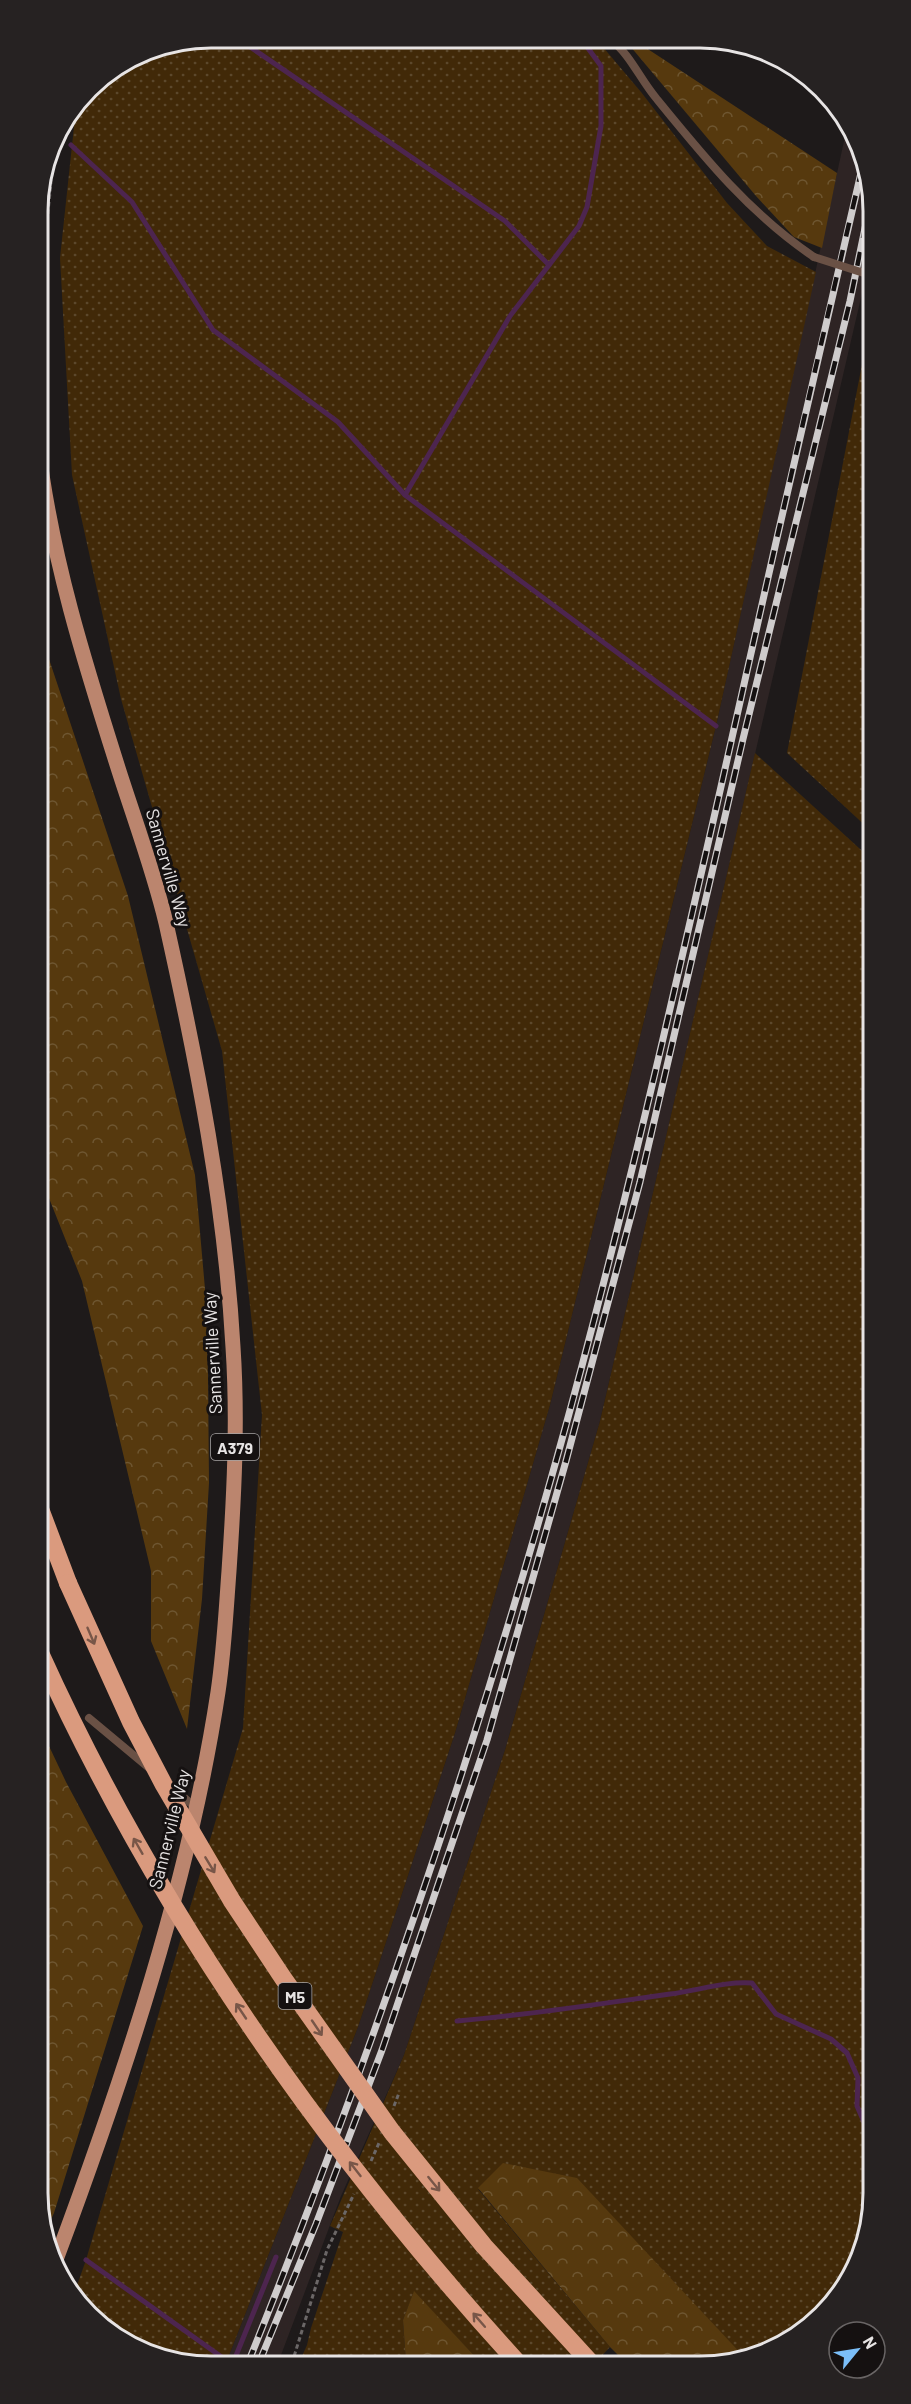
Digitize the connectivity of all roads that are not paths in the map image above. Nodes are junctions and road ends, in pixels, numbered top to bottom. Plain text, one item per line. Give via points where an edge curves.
1 (621, 48) edge
2 (863, 273) edge
3 (48, 508) edge
4 (48, 1530) edge
5 (48, 1670) edge
6 (89, 1718) dead end
7 (195, 1808) junction
8 (60, 2251) edge
9 (512, 2356) edge
10 (585, 2356) edge

1 - 2 lane, bridge via 650,91 722,178 790,241 814,256
3 - 7 main road, Sannerville Way / A379 via 94,692 165,919 208,1134 223,1234 236,1422 233,1510 219,1686
4 -> 10 highway, M5, bridge via 131,1722 232,1901 392,2133 484,2246
9 -> 5 highway, bridge via 353,2166 240,2010 139,1848 88,1755
6 - 7 lane
7 - 8 main road, Sannerville Way / A379 via 149,1987

